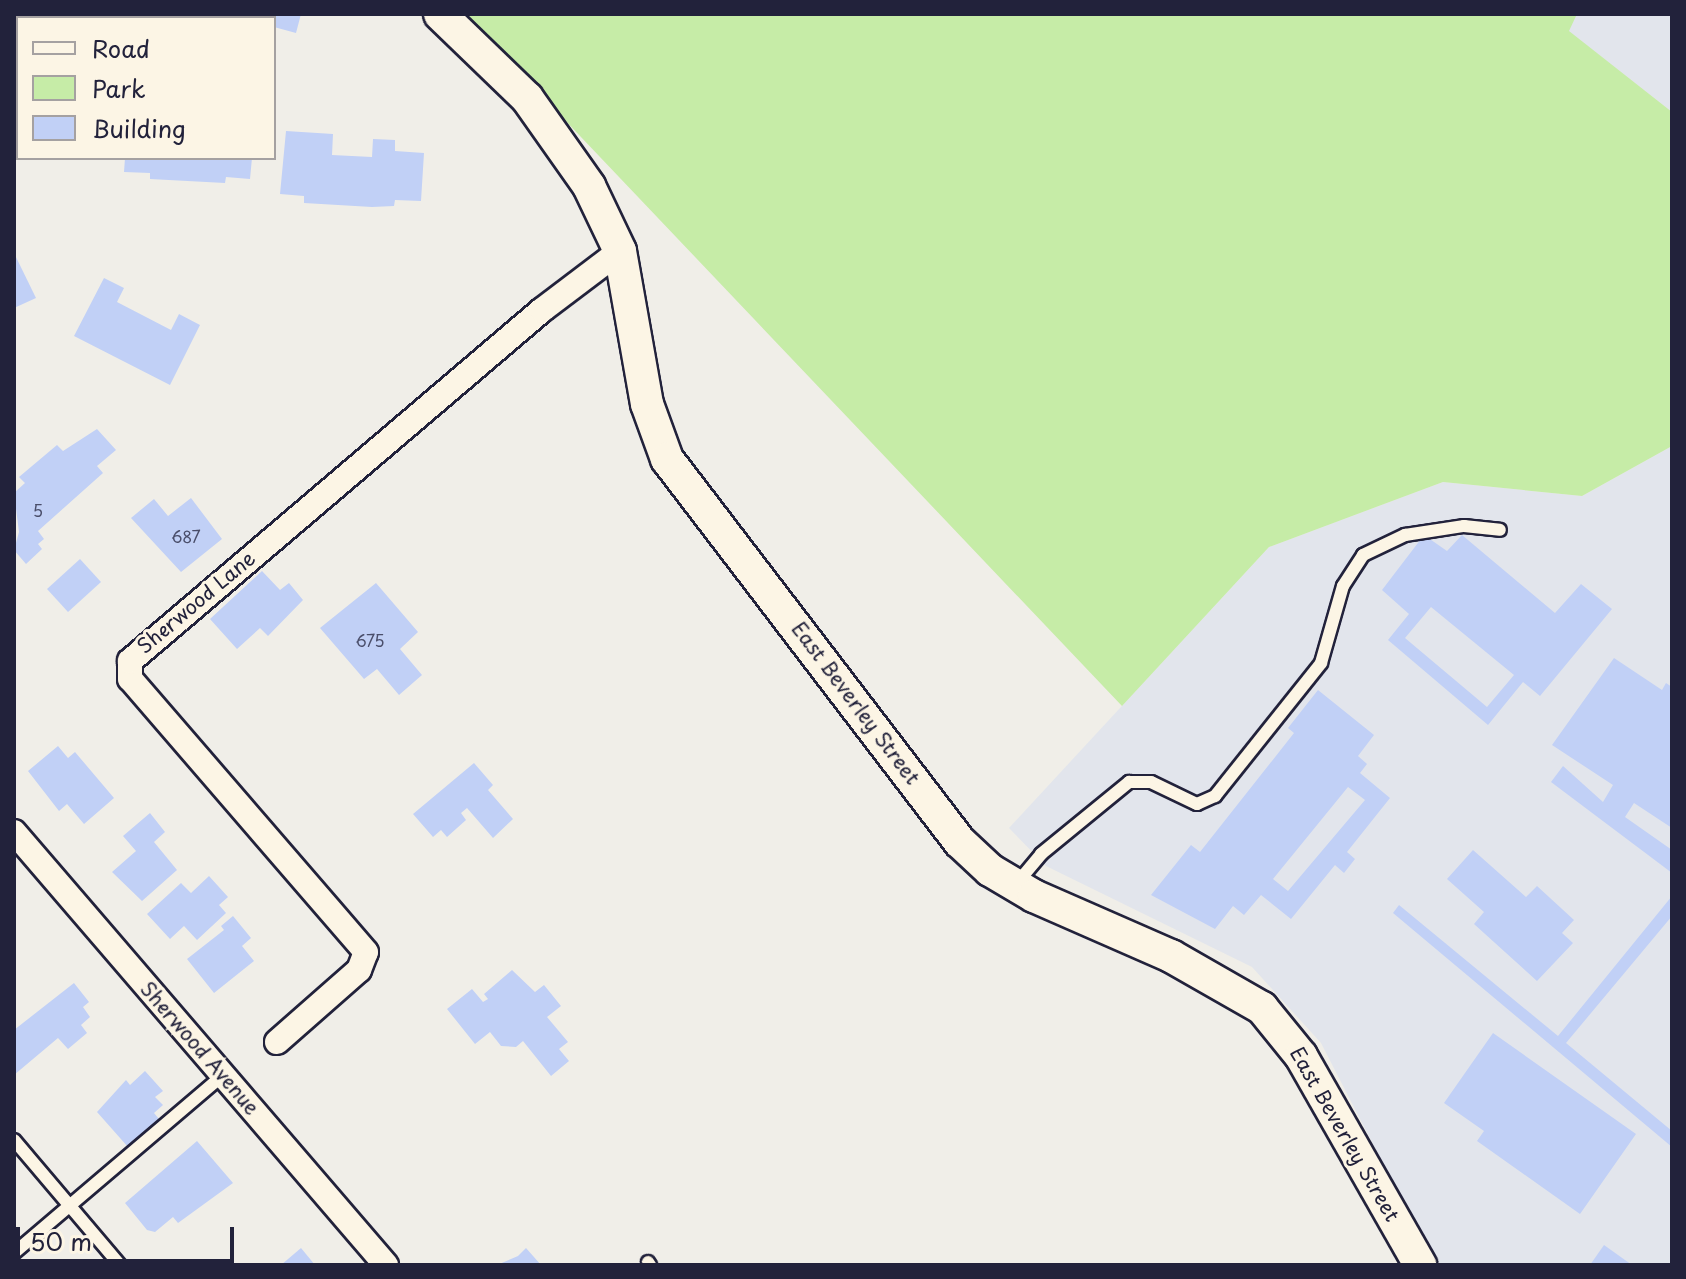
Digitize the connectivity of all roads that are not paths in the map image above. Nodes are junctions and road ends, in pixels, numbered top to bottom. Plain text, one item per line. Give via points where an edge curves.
1 (440, 14) edge
2 (620, 251) junction
3 (1500, 530) dead end
4 (14, 832) edge
5 (1015, 885) junction
6 (277, 1042) dead end
7 (223, 1075) junction
8 (14, 1140) edge
9 (68, 1204) junction
10 (14, 1253) edge
11 (120, 1265) edge
12 (386, 1265) edge
13 (1420, 1265) edge

1 - 2 street, East Beverley Street via 551,127 589,186
2 - 5 street, East Beverley Street via 647,404 667,459 960,842
2 - 6 street, Sherwood Lane via 542,310 130,661 130,679 366,952 359,970
3 - 5 lane via 1464,526 1405,535 1363,555 1343,586 1321,663 1215,796 1197,804 1151,782 1129,782 1041,854
4 - 7 street, Sherwood Avenue
5 - 13 street, East Beverley Street via 1171,956 1234,989 1272,1017 1301,1056
7 - 9 lane
7 - 12 street, Sherwood Avenue
8 - 9 lane
9 - 10 lane
9 - 11 lane

